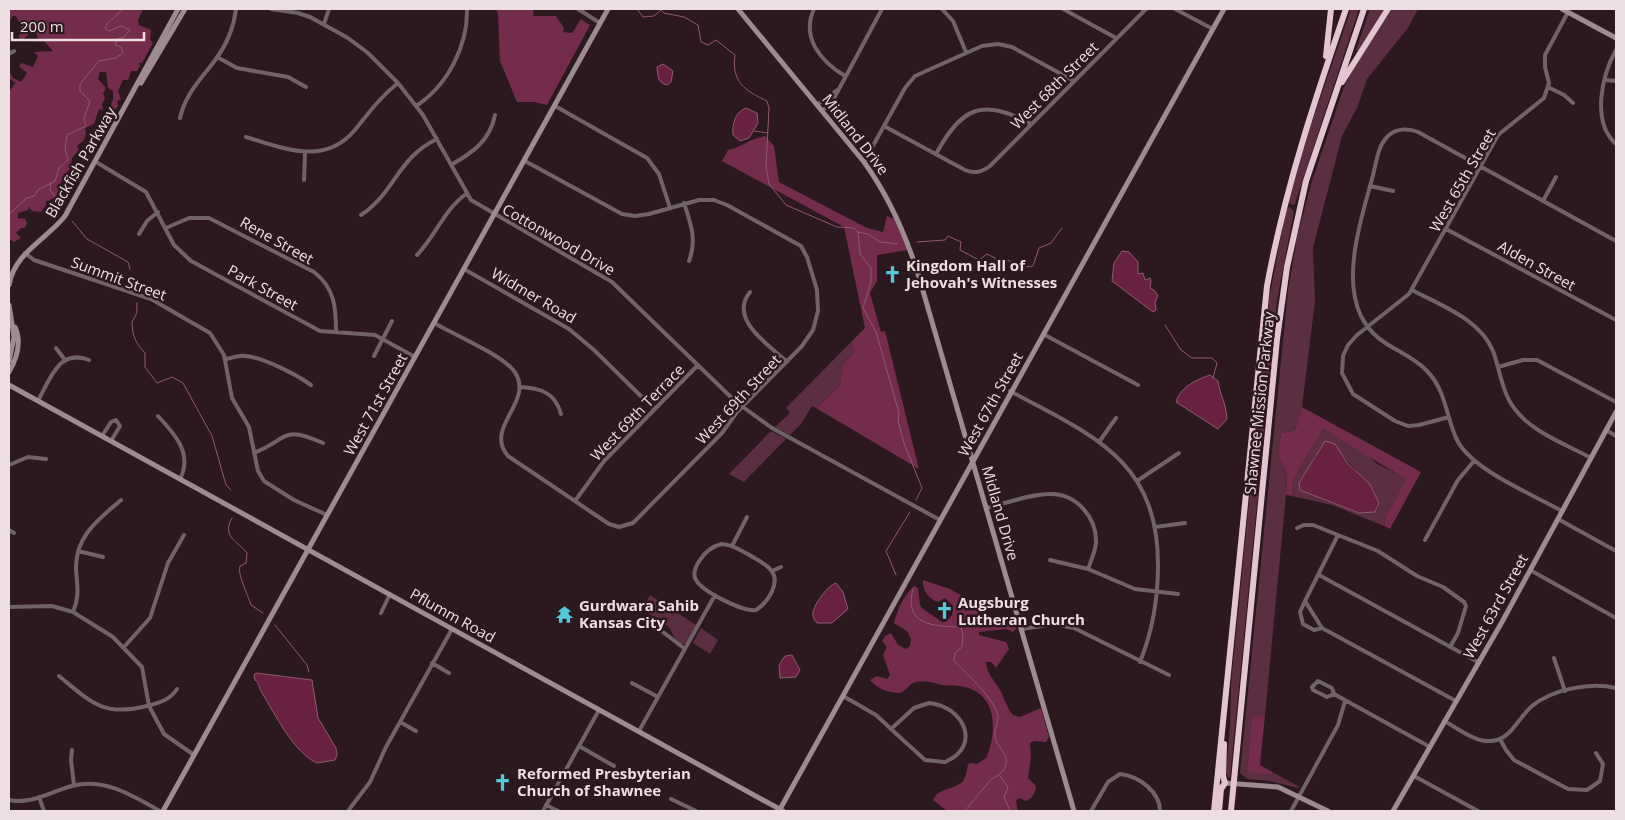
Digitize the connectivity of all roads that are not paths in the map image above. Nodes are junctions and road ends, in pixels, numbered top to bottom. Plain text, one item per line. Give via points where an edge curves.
1 (178, 9) edge
2 (185, 9) edge
3 (236, 9) edge
4 (271, 9) edge
5 (329, 9) edge
6 (467, 9) edge
7 (578, 9) edge
8 (608, 9) edge
9 (738, 9) edge
10 (814, 9) edge
11 (882, 9) edge
12 (942, 9) edge
13 (1063, 9) edge
14 (1146, 9) edge
15 (1175, 9) edge
16 (1224, 9) edge
17 (1331, 9) edge
18 (1346, 9) edge
19 (1364, 9) edge
20 (1388, 9) edge
21 (1562, 9) edge
22 (1568, 12) junction
23 (600, 23) junction
24 (324, 24) junction
25 (1213, 29) junction
26 (1116, 38) junction
27 (1616, 38) edge
28 (1616, 50) edge
29 (14, 51) dead end
30 (966, 52) junction
31 (9, 54) edge
32 (217, 57) junction
33 (1325, 70) junction
34 (845, 76) junction
35 (1605, 80) junction
36 (1074, 81) junction
37 (1616, 81) edge
38 (398, 83) junction
39 (306, 87) dead end
40 (1548, 87) junction
41 (837, 90) junction
42 (133, 94) junction
43 (1335, 94) junction
44 (1573, 103) dead end
45 (817, 105) junction
46 (416, 106) junction
47 (555, 106) junction
48 (822, 112) junction
49 (495, 115) dead end
50 (180, 118) dead end
51 (1031, 124) junction
52 (884, 126) junction
53 (246, 137) dead end
54 (437, 139) junction
55 (1616, 144) edge
56 (305, 153) junction
57 (936, 154) junction
58 (525, 161) junction
59 (96, 162) junction
60 (864, 162) junction
61 (451, 165) junction
62 (1480, 166) junction
63 (1556, 177) dead end
64 (304, 180) dead end
65 (1370, 186) junction
66 (1393, 191) dead end
67 (466, 194) junction
68 (1543, 201) junction
69 (684, 203) junction
70 (670, 208) junction
71 (158, 212) junction
72 (361, 214) dead end
73 (494, 215) junction
74 (166, 228) junction
75 (1446, 228) junction
76 (139, 234) dead end
77 (1616, 241) edge
78 (25, 253) junction
79 (417, 255) dead end
80 (690, 262) dead end
81 (464, 269) junction
82 (9, 285) edge
83 (1412, 290) junction
84 (750, 292) dead end
85 (9, 305) edge
86 (10, 313) edge
87 (1616, 320) edge
88 (392, 321) dead end
89 (434, 323) junction
90 (12, 324) edge
91 (1368, 327) junction
92 (336, 332) junction
93 (1043, 334) junction
94 (383, 339) junction
95 (56, 348) dead end
96 (374, 356) dead end
97 (415, 357) junction
98 (226, 359) junction
99 (64, 360) junction
100 (90, 360) dead end
101 (9, 361) edge
102 (787, 362) junction
103 (698, 364) junction
104 (1498, 368) junction
105 (9, 372) edge
106 (9, 385) edge
107 (311, 385) dead end
108 (1138, 385) dead end
109 (520, 387) junction
110 (1010, 391) junction
111 (38, 401) junction
112 (1616, 402) edge
113 (742, 407) junction
114 (654, 409) junction
115 (1616, 412) edge
116 (561, 414) dead end
117 (158, 416) dead end
118 (1449, 417) junction
119 (1116, 418) dead end
120 (1606, 430) junction
121 (102, 436) junction
122 (1616, 436) edge
123 (111, 441) junction
124 (1099, 442) junction
125 (323, 443) dead end
126 (254, 453) junction
127 (1179, 453) dead end
128 (1591, 458) junction
129 (46, 460) dead end
130 (972, 461) junction
131 (1474, 461) junction
132 (9, 465) edge
133 (180, 479) junction
134 (1137, 481) junction
135 (121, 500) dead end
136 (576, 502) junction
137 (986, 508) junction
138 (1562, 511) junction
139 (327, 514) junction
140 (747, 517) dead end
141 (1558, 519) junction
142 (940, 520) junction
143 (1185, 523) dead end
144 (1156, 527) junction
145 (1297, 528) dead end
146 (9, 530) edge
147 (14, 533) dead end
148 (184, 535) dead end
149 (1338, 535) junction
150 (1425, 540) dead end
151 (732, 546) junction
152 (308, 549) junction
153 (78, 551) junction
154 (1616, 551) edge
155 (103, 557) dead end
156 (1050, 560) dead end
157 (781, 568) dead end
158 (1088, 569) junction
159 (1530, 570) junction
160 (772, 571) junction
161 (1319, 575) junction
162 (694, 576) junction
163 (687, 579) dead end
164 (1157, 591) junction
165 (390, 594) junction
166 (1178, 594) dead end
167 (716, 595) junction
168 (1305, 601) junction
169 (9, 607) edge
170 (73, 612) junction
171 (381, 613) dead end
172 (1616, 618) edge
173 (1322, 628) junction
174 (452, 629) junction
175 (1022, 629) junction
176 (663, 632) dead end
177 (124, 647) junction
178 (1450, 647) junction
179 (685, 649) junction
180 (1554, 658) dead end
181 (1140, 662) junction
182 (1478, 662) junction
183 (432, 663) junction
184 (449, 673) dead end
185 (1169, 675) dead end
186 (59, 676) dead end
187 (632, 683) dead end
188 (1616, 688) edge
189 (177, 690) dead end
190 (1565, 692) junction
191 (1334, 694) junction
192 (843, 696) junction
193 (658, 697) junction
194 (1345, 701) junction
195 (1456, 701) junction
196 (149, 706) junction
197 (600, 710) junction
198 (1224, 713) junction
199 (1444, 721) junction
200 (400, 722) junction
201 (891, 729) junction
202 (416, 731) dead end
203 (639, 731) junction
204 (1500, 739) junction
205 (579, 746) junction
206 (1430, 747) junction
207 (72, 750) dead end
208 (1596, 752) dead end
209 (194, 755) junction
210 (614, 766) dead end
211 (1414, 776) junction
212 (1225, 783) junction
213 (1234, 783) junction
214 (74, 785) junction
215 (1299, 796) junction
216 (39, 797) junction
217 (671, 798) dead end
218 (9, 800) edge
219 (546, 804) junction
220 (44, 811) edge
221 (161, 811) edge
222 (348, 811) edge
223 (543, 811) edge
224 (558, 811) edge
225 (696, 811) edge
226 (781, 811) edge
227 (1074, 811) edge
228 (1092, 811) edge
229 (1160, 811) edge
230 (1214, 811) edge
231 (1218, 811) edge
232 (1231, 811) edge
233 (1291, 811) edge
234 (1328, 811) edge
235 (1393, 811) edge
236 (1478, 811) edge

1 - 42 street, Blackfish Parkway
2 - 42 street, Blackfish Parkway
3 - 32 street via 230,31
4 - 24 street, Cottonwood Drive via 298,13
5 - 24 street
6 - 46 street via 462,42 452,66 437,88
7 - 23 street
8 - 23 street, West 71st Street
9 - 45 street, Midland Drive
10 - 34 street via 808,26 814,46
11 - 34 street
12 - 30 street via 953,21
13 - 26 street
14 - 26 street, West 68th Street
15 - 25 street
16 - 25 street, West 67th Street
17 - 33 highway
18 - 33 highway, Shawnee Mission Parkway
19 - 43 highway, Shawnee Mission Parkway
20 - 43 highway
21 - 22 street
22 - 27 street
22 - 40 street via 1545,54
23 - 47 street, West 71st Street
24 - 38 street, Cottonwood Drive via 368,53
25 - 93 street, West 67th Street
26 - 36 street, West 68th Street
28 - 35 street
29 - 31 street
30 - 36 street via 990,44 1006,45
30 - 52 street via 915,76
32 - 39 street via 237,68 288,78
32 - 50 street via 190,91
33 - 198 highway, Shawnee Mission Parkway via 1294,164 1267,286
34 - 41 street
35 - 37 street
35 - 55 street via 1603,125
36 - 51 street, West 68th Street
38 - 46 street, Cottonwood Drive
38 - 56 street via 348,138 330,149
40 - 44 street via 1564,94
40 - 62 street, West 65th Street via 1541,102 1498,135
41 - 45 street
41 - 48 street via 832,102
42 - 59 street, Blackfish Parkway
43 - 213 highway, Shawnee Mission Parkway via 1306,181 1281,303
45 - 48 street, Midland Drive
46 - 54 street, Cottonwood Drive
47 - 58 street, West 71st Street
47 - 70 street via 647,158 659,174
48 - 60 street, Midland Drive
49 - 61 street via 479,147
51 - 57 street, West 68th Street via 990,166 976,172
51 - 57 street via 1000,110 975,112 953,125
52 - 57 street
52 - 60 street
53 - 56 street
54 - 61 street, Cottonwood Drive
54 - 72 street via 412,154 384,194
56 - 64 street
58 - 70 street via 622,214 640,216
58 - 73 street, West 71st Street
59 - 71 street, Park Street via 140,186
59 - 78 street, Blackfish Parkway via 66,216
60 - 130 street, Midland Drive via 892,204 910,247
61 - 67 street, Cottonwood Drive
62 - 65 street via 1418,132 1401,129 1388,136 1381,145
62 - 68 street
62 - 75 street, West 65th Street
63 - 68 street
65 - 66 street
65 - 91 street via 1354,255 1357,303
67 - 73 street, Cottonwood Drive
67 - 79 street via 450,206
68 - 77 street
69 - 70 street
69 - 80 street via 694,238
69 - 102 street, West 69th Street via 709,200 727,205 795,241 807,257 817,290 818,311 808,339
71 - 74 street, Park Street
71 - 76 street
73 - 81 street, West 71st Street
73 - 103 street, Cottonwood Drive via 612,282
74 - 92 street, Park Street via 178,251 191,261 311,326
74 - 92 street, Rene Street via 189,218 209,218 314,272 333,295
75 - 83 street, West 65th Street
75 - 87 street, Alden Street
78 - 82 street, Blackfish Parkway via 15,266
78 - 98 street, Summit Street via 34,260 151,299 210,333
81 - 89 street, West 71st Street
81 - 114 street, Widmer Road via 569,329
83 - 91 street, West 65th Street
83 - 104 street via 1480,330 1492,348
84 - 102 street via 742,306 745,320
85 - 86 street
86 - 90 street
88 - 94 street
89 - 97 street, West 71st Street
89 - 109 street via 506,363
90 - 101 street
90 - 105 street via 18,334 18,346
91 - 118 street via 1379,340 1420,364 1434,378
91 - 118 street, West 65th Street via 1348,346 1342,365 1348,388 1365,403 1408,426
92 - 94 street, Park Street via 364,332
93 - 108 street
93 - 110 street, West 67th Street
94 - 96 street
94 - 97 street, Park Street
95 - 99 street
97 - 139 street, West 71st Street
98 - 107 street via 244,355 253,357
98 - 126 street, Summit Street via 232,398 249,427
99 - 100 street via 80,356
99 - 111 street via 56,367
102 - 113 street, West 69th Street
103 - 113 street, Cottonwood Drive
103 - 114 street, West 69th Terrace
104 - 112 street via 1523,360 1537,360
104 - 128 street via 1507,396 1521,416
106 - 111 street, Pflumm Road
109 - 116 street via 548,393 556,400
109 - 136 street via 500,442 508,456
110 - 124 street
110 - 130 street, West 67th Street
111 - 121 street, Pflumm Road
113 - 136 street, West 69th Street via 722,433 633,523 619,527 609,524
113 - 142 street, Cottonwood Drive via 772,428
114 - 136 street, West 69th Terrace via 604,461
115 - 120 street, West 63rd Street
117 - 133 street via 182,446 186,463
118 - 131 street via 1462,447
119 - 124 street
120 - 122 street
120 - 128 street, West 63rd Street
121 - 123 street, Pflumm Road
121 - 123 street via 116,420 120,426
123 - 133 street, Pflumm Road
124 - 134 street via 1122,462
125 - 126 street via 292,433
126 - 139 street, Summit Street via 258,471 264,480 294,500
127 - 134 street
128 - 138 street, West 63rd Street
129 - 132 street via 28,457
130 - 137 street, Midland Drive
130 - 142 street, West 67th Street
131 - 138 street
131 - 150 street via 1458,480
133 - 152 street, Pflumm Road
134 - 144 street
135 - 153 street via 90,528
137 - 158 street via 1049,494 1075,502 1088,514 1095,531 1095,546
137 - 175 street, Midland Drive
138 - 141 street, West 63rd Street
139 - 152 street, West 71st Street
140 - 151 street
141 - 154 street
141 - 159 street, West 63rd Street
142 - 192 street, West 67th Street
143 - 144 street
144 - 164 street
145 - 149 street via 1314,525
146 - 147 street
148 - 177 street via 168,563 150,618
149 - 161 street
149 - 178 street via 1378,551 1464,602 1462,623
151 - 160 street
151 - 162 street via 721,544 709,549 698,563
152 - 165 street, Pflumm Road
152 - 209 street, West 71st Street
153 - 155 street
153 - 170 street via 79,591
156 - 158 street
157 - 160 street
158 - 164 street via 1124,586
159 - 172 street
159 - 182 street, West 63rd Street
160 - 167 street via 775,579 771,594 762,606 743,609
161 - 168 street
161 - 178 street
162 - 163 street
162 - 167 street via 700,585
164 - 166 street
164 - 181 street via 1152,631
165 - 171 street
165 - 174 street, Pflumm Road
167 - 179 street
168 - 173 street
168 - 173 street via 1300,612 1303,624 1314,630
169 - 170 street via 52,606
170 - 177 street via 99,626
173 - 195 street
174 - 183 street
174 - 197 street, Pflumm Road
175 - 181 street via 1043,624 1064,625
175 - 227 street, Midland Drive
176 - 179 street
177 - 196 street via 144,671
178 - 182 street
179 - 193 street
180 - 190 street
181 - 185 street
182 - 195 street, West 63rd Street
183 - 184 street
183 - 200 street
186 - 196 street via 104,708 122,711
187 - 193 street
188 - 190 street via 1595,685
189 - 196 street via 166,700
190 - 204 street via 1532,706 1507,736
191 - 191 street via 1332,688 1318,681 1312,687 1327,697
191 - 194 street
192 - 201 street via 876,715
192 - 226 street, West 67th Street
193 - 203 street
194 - 206 street
194 - 215 street via 1338,725
195 - 199 street, West 63rd Street
196 - 209 street via 164,734
197 - 203 street, Pflumm Road
197 - 205 street
198 - 212 highway via 1222,776
198 - 230 highway, Shawnee Mission Parkway
199 - 204 street via 1481,740
199 - 206 street, West 63rd Street
200 - 202 street
200 - 222 street via 370,782
201 - 201 street via 922,758 938,763 957,755 964,744 965,729 958,717 936,704 920,704
203 - 226 street, Pflumm Road
204 - 208 street via 1514,760 1574,791 1593,788 1600,780 1603,764
205 - 210 street
205 - 219 street
206 - 211 street, West 63rd Street
207 - 214 street
209 - 221 street, West 71st Street
211 - 235 street, West 63rd Street
211 - 236 street
212 - 213 street
212 - 231 highway
213 - 215 street via 1278,787
213 - 232 highway, Shawnee Mission Parkway
214 - 216 street
214 - 221 street via 116,788
215 - 233 street
215 - 234 street
216 - 218 street via 27,801
216 - 220 street
217 - 225 street
219 - 223 street
219 - 224 street
228 - 229 street via 1108,782 1120,774 1153,791

